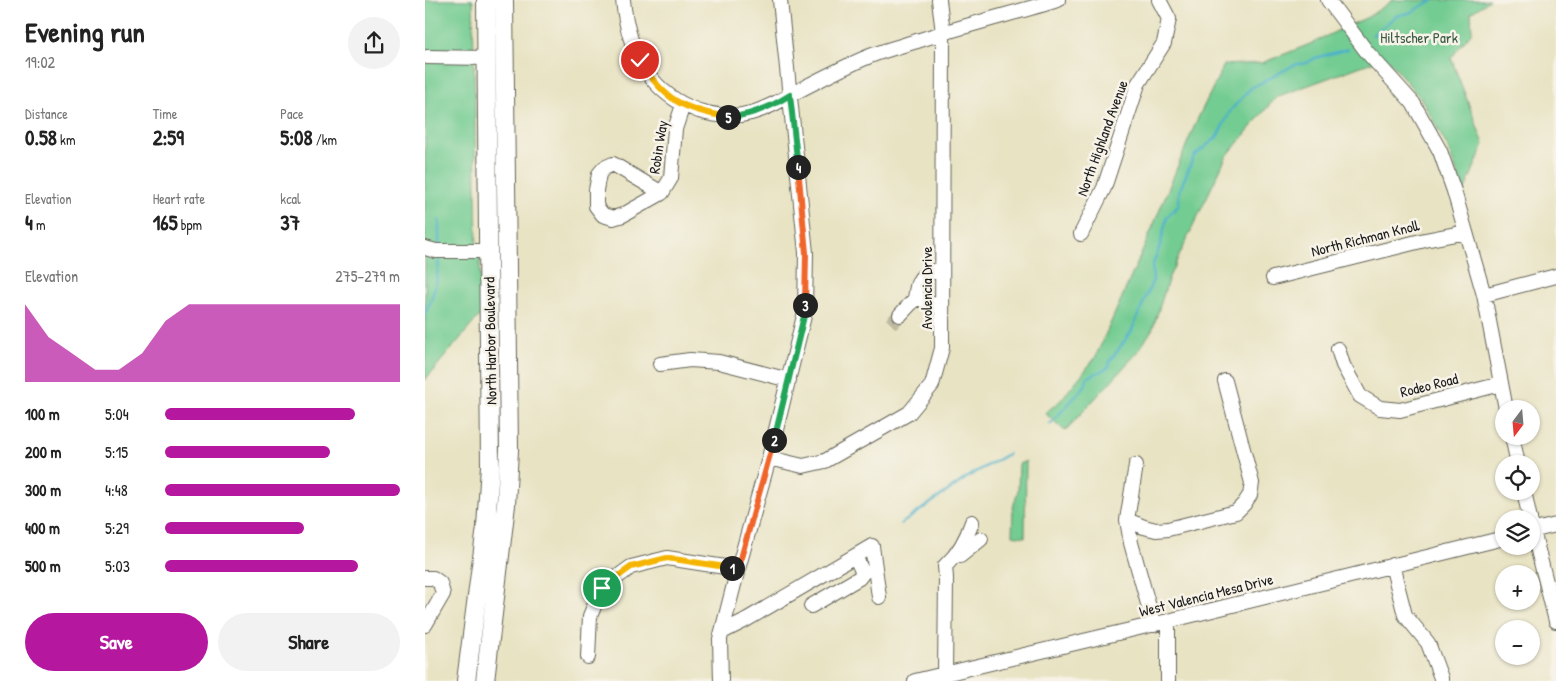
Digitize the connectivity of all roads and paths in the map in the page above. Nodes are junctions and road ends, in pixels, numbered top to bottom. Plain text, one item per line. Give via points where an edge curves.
1 (487, 0) edge
2 (503, 0) edge
3 (623, 0) edge
4 (780, 0) edge
5 (939, 0) edge
6 (1058, 0) edge
7 (1159, 0) edge
8 (1328, 0) edge
9 (943, 33) junction
10 (427, 57) dead end
11 (487, 58) junction
12 (790, 95) junction
13 (683, 105) junction
14 (662, 194) junction
15 (1466, 232) junction
16 (1081, 234) dead end
17 (434, 250) edge
18 (489, 251) junction
19 (942, 268) junction
20 (1556, 276) edge
21 (1273, 278) dead end
22 (1484, 295) junction
23 (915, 299) junction
24 (942, 308) junction
25 (899, 316) tunnel mouth
26 (1338, 349) dead end
27 (660, 364) dead end
28 (789, 380) junction
29 (1225, 382) dead end
30 (1501, 384) junction
31 (1504, 400) edge
32 (769, 458) junction
33 (1136, 465) dead end
34 (1127, 520) junction
35 (972, 522) dead end
36 (1556, 525) edge
37 (1540, 526) edge
38 (981, 539) dead end
39 (1495, 540) edge
40 (1539, 555) edge
41 (855, 556) junction
42 (1392, 565) junction
43 (738, 569) junction
44 (425, 578) edge
45 (946, 578) junction
46 (816, 579) junction
47 (827, 596) junction
48 (879, 597) dead end
49 (811, 606) dead end
50 (1556, 620) edge
51 (1168, 621) junction
52 (425, 625) edge
53 (1153, 625) junction
54 (722, 632) junction
55 (588, 657) dead end
56 (945, 674) junction
57 (466, 681) edge
58 (485, 681) edge
59 (721, 681) edge
60 (915, 681) edge
61 (1168, 681) edge
62 (1441, 681) edge

1 - 11 main road, North Harbor Boulevard
2 - 58 main road, North Harbor Boulevard via 509,450 506,504
3 - 13 street via 631,42 640,60 664,92
4 - 12 street
5 - 9 street, Avolencia Drive
6 - 9 street
7 - 16 street, North Highland Avenue via 1169,19 1164,43 1138,84 1104,188
8 - 15 street via 1367,52 1413,103 1440,151
9 - 12 street via 871,56
9 - 19 street, Avolencia Drive
10 - 11 street
11 - 18 main road, North Harbor Boulevard
12 - 13 street via 772,106 730,117
12 - 28 street via 806,253 805,312
13 - 14 street, Robin Way via 675,129 671,178
14 - 14 street, Robin Way via 613,218 603,215 596,206 599,174 613,164
15 - 21 street, North Richman Knoll
15 - 22 street
17 - 18 street
18 - 57 main road, North Harbor Boulevard via 490,466 486,527
19 - 23 street via 923,275 917,283
19 - 24 street, Avolencia Drive
20 - 22 street
22 - 30 street
23 - 24 street
23 - 25 street
24 - 32 street, Avolencia Drive via 942,348 932,385 909,413 825,461 803,466
26 - 30 street, Rodeo Road via 1360,396 1380,408 1400,410
27 - 28 street via 690,360 719,362
28 - 32 street
29 - 34 street via 1252,484 1245,504 1236,512 1168,530 1144,528
30 - 31 street
32 - 43 street
33 - 34 street
34 - 53 street
35 - 45 street via 963,542 945,566
36 - 37 street
38 - 45 street via 960,556
39 - 42 street, West Valencia Mesa Drive
40 - 50 street
41 - 46 street
41 - 47 street via 863,573
41 - 48 street via 872,546
42 - 51 street, West Valencia Mesa Drive
42 - 62 street via 1405,615 1427,643
43 - 54 street
43 - 55 street via 667,558 631,567 602,588 590,616
44 - 52 street via 441,583 443,594
45 - 56 street
46 - 47 street
46 - 54 street
47 - 49 street
51 - 53 street, West Valencia Mesa Drive
51 - 61 street
53 - 56 street, West Valencia Mesa Drive
54 - 59 street
56 - 60 street, West Valencia Mesa Drive

